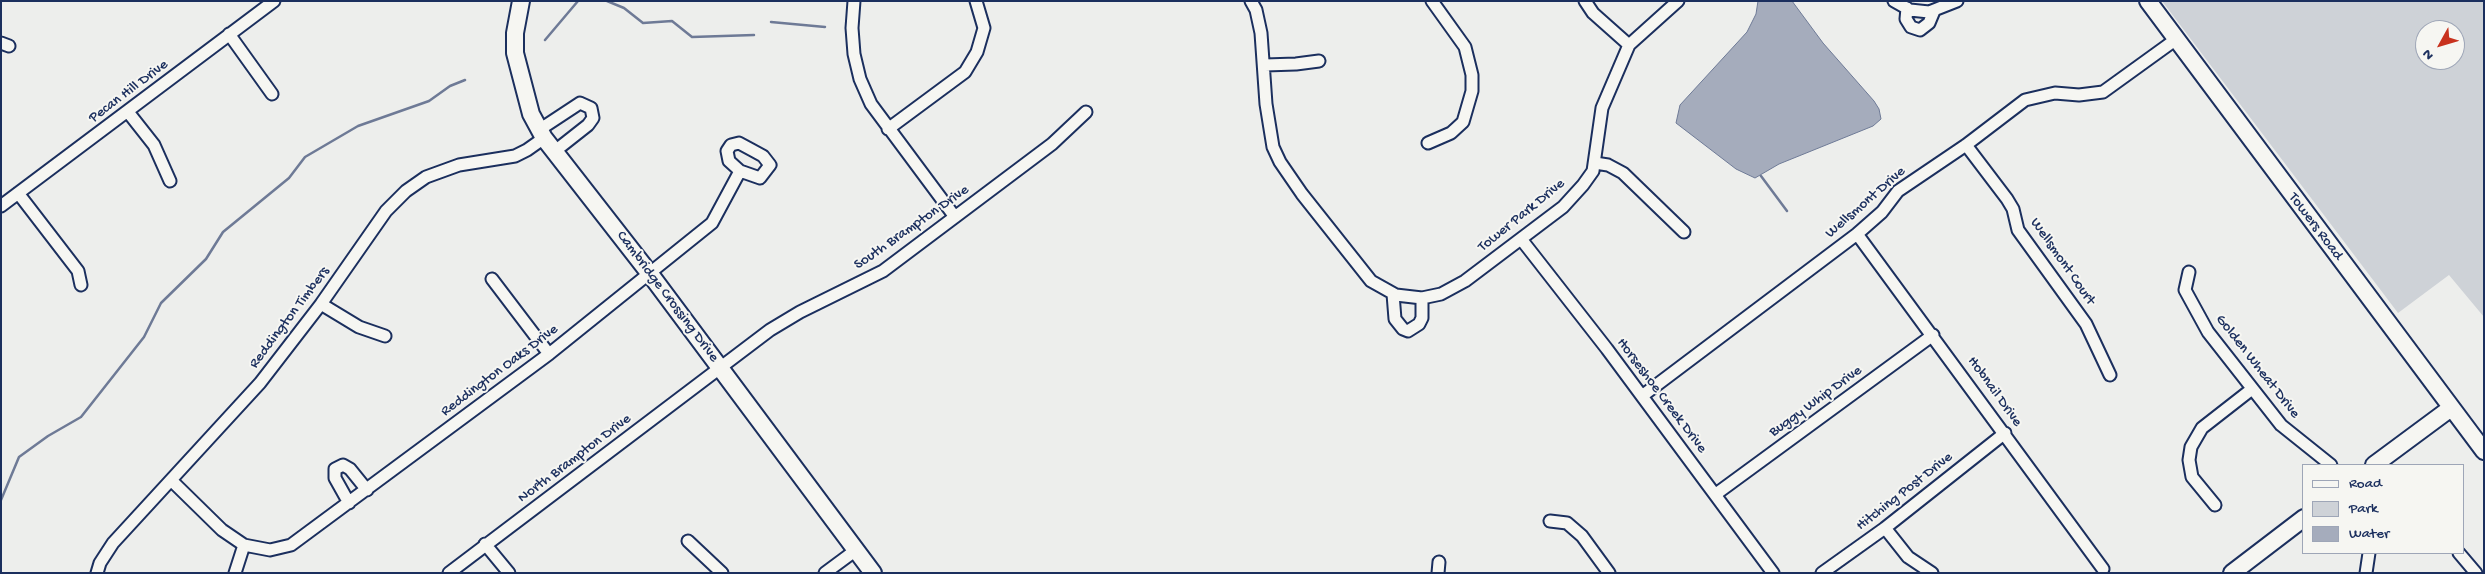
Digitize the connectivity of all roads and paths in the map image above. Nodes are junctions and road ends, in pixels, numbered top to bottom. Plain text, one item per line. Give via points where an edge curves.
1 (274, 1) edge
2 (521, 1) edge
3 (854, 1) edge
4 (976, 1) edge
5 (1251, 1) edge
6 (1432, 1) edge
7 (1585, 1) edge
8 (1678, 1) edge
9 (1894, 1) edge
10 (1957, 1) edge
11 (2148, 1) edge
12 (1907, 8) junction
13 (1934, 11) junction
14 (229, 34) junction
15 (2175, 40) junction
16 (1629, 44) junction
17 (1319, 61) dead end
18 (1265, 65) junction
19 (272, 94) dead end
20 (128, 112) junction
21 (1086, 112) dead end
22 (888, 129) junction
23 (541, 134) junction
24 (1428, 143) dead end
25 (1966, 145) junction
26 (555, 151) junction
27 (1595, 163) junction
28 (740, 171) dead end
29 (170, 181) dead end
30 (18, 193) junction
31 (1, 206) edge
32 (955, 217) junction
33 (1684, 232) dead end
34 (1858, 234) junction
35 (1521, 239) junction
36 (2189, 272) dead end
37 (650, 274) junction
38 (492, 279) dead end
39 (80, 285) dead end
40 (1393, 294) junction
41 (1422, 298) junction
42 (321, 304) junction
43 (1933, 334) junction
44 (385, 336) dead end
45 (549, 354) junction
46 (720, 370) junction
47 (2110, 375) dead end
48 (2252, 389) junction
49 (1642, 396) junction
50 (2450, 408) junction
51 (2005, 433) junction
52 (2484, 451) edge
53 (2331, 464) edge
54 (2375, 464) edge
55 (172, 481) junction
56 (367, 490) junction
57 (1716, 494) junction
58 (349, 503) junction
59 (2215, 506) dead end
60 (2302, 520) edge
61 (1550, 521) dead end
62 (1885, 528) junction
63 (688, 541) dead end
64 (485, 544) junction
65 (244, 545) junction
66 (856, 550) junction
67 (2369, 554) edge
68 (2460, 554) edge
69 (2103, 569) dead end
70 (97, 573) edge
71 (235, 573) edge
72 (448, 573) edge
73 (509, 573) edge
74 (722, 573) edge
75 (825, 573) edge
76 (873, 573) edge
77 (1609, 573) edge
78 (1773, 573) edge
79 (1822, 573) edge
80 (1932, 573) edge
81 (2232, 573) edge
82 (2366, 573) edge
83 (2476, 573) edge

1 - 14 street, Pecan Hill Drive
2 - 23 street, Cambridge Crossing Drive via 515,53 531,114
3 - 22 street via 852,28 860,79 871,104
4 - 22 street via 984,28 971,62 964,72
5 - 18 street, Tower Park Drive via 1256,10
6 - 24 street via 1465,47 1472,75 1472,91 1463,122 1451,133
7 - 16 street via 1593,13
8 - 16 street, Tower Park Drive
9 - 12 street
10 - 13 street
11 - 15 street, Towers Road
12 - 13 street
12 - 13 street via 1906,19 1911,28 1920,30 1929,23
14 - 19 street
14 - 20 street, Pecan Hill Drive
15 - 25 street, Wellsmont Drive via 2103,92 2047,94 2025,100
15 - 50 street, Towers Road
16 - 27 street, Tower Park Drive via 1602,108
17 - 18 street
18 - 40 street, Tower Park Drive via 1270,130 1280,162 1363,273 1380,288
20 - 29 street via 154,145
20 - 30 street, Pecan Hill Drive
21 - 32 street, South Brampton Drive via 1052,144
22 - 32 street
23 - 26 street, Cambridge Crossing Drive
23 - 26 street, Reddington Timbers via 580,103 591,108 593,118 588,125
23 - 42 street, Reddington Timbers via 527,150 515,156 459,165 426,177 406,191 386,211
25 - 34 street, Wellsmont Drive via 1898,191 1882,212
25 - 47 street, Wellsmont Court via 2007,199 2018,230 2086,324
26 - 37 street, Cambridge Crossing Drive
27 - 33 street via 1622,173
27 - 35 street, Tower Park Drive via 1583,185 1563,206
28 - 37 street, Reddington Oaks Drive via 712,224
30 - 31 street, Pecan Hill Drive
30 - 39 street via 78,270
32 - 46 street, South Brampton Drive via 883,271 770,330
34 - 43 street, Hobnail Drive
34 - 49 street, Wellsmont Drive
35 - 41 street, Tower Park Drive via 1451,290
35 - 49 street, Horseshoe Creek Drive
36 - 48 street, Golden Wheat Drive via 2185,290 2208,332
37 - 45 street, Reddington Oaks Drive
37 - 46 street, Cambridge Crossing Drive
38 - 45 street
40 - 41 street, Tower Park Drive
40 - 41 street via 1395,319 1408,331 1422,318
42 - 44 street via 359,327
42 - 55 street, Reddington Timbers via 260,383
43 - 51 street, Hobnail Drive
43 - 57 street, Buggy Whip Drive
45 - 56 street, Reddington Oaks Drive
46 - 64 street, North Brampton Drive
46 - 66 street, Cambridge Crossing Drive
48 - 53 street, Golden Wheat Drive via 2281,425
48 - 59 street via 2202,428 2191,447 2192,477
49 - 57 street, Horseshoe Creek Drive
50 - 52 street, Towers Road
50 - 54 street
51 - 62 street, Hitching Post Drive
51 - 69 street, Hobnail Drive
55 - 65 street, Reddington Oaks Drive via 222,530
55 - 70 street, Reddington Timbers via 113,543
56 - 58 street, Reddington Oaks Drive
56 - 58 street via 350,469 339,466 335,469 335,478
57 - 78 street, Horseshoe Creek Drive
58 - 65 street, Reddington Oaks Drive via 291,545 270,550
60 - 81 street
61 - 77 street via 1567,523 1582,536
62 - 79 street, Hitching Post Drive
62 - 80 street via 1908,557
63 - 74 street
64 - 72 street, North Brampton Drive
64 - 73 street
65 - 71 street
66 - 75 street
66 - 76 street, Cambridge Crossing Drive
67 - 82 street
68 - 83 street

